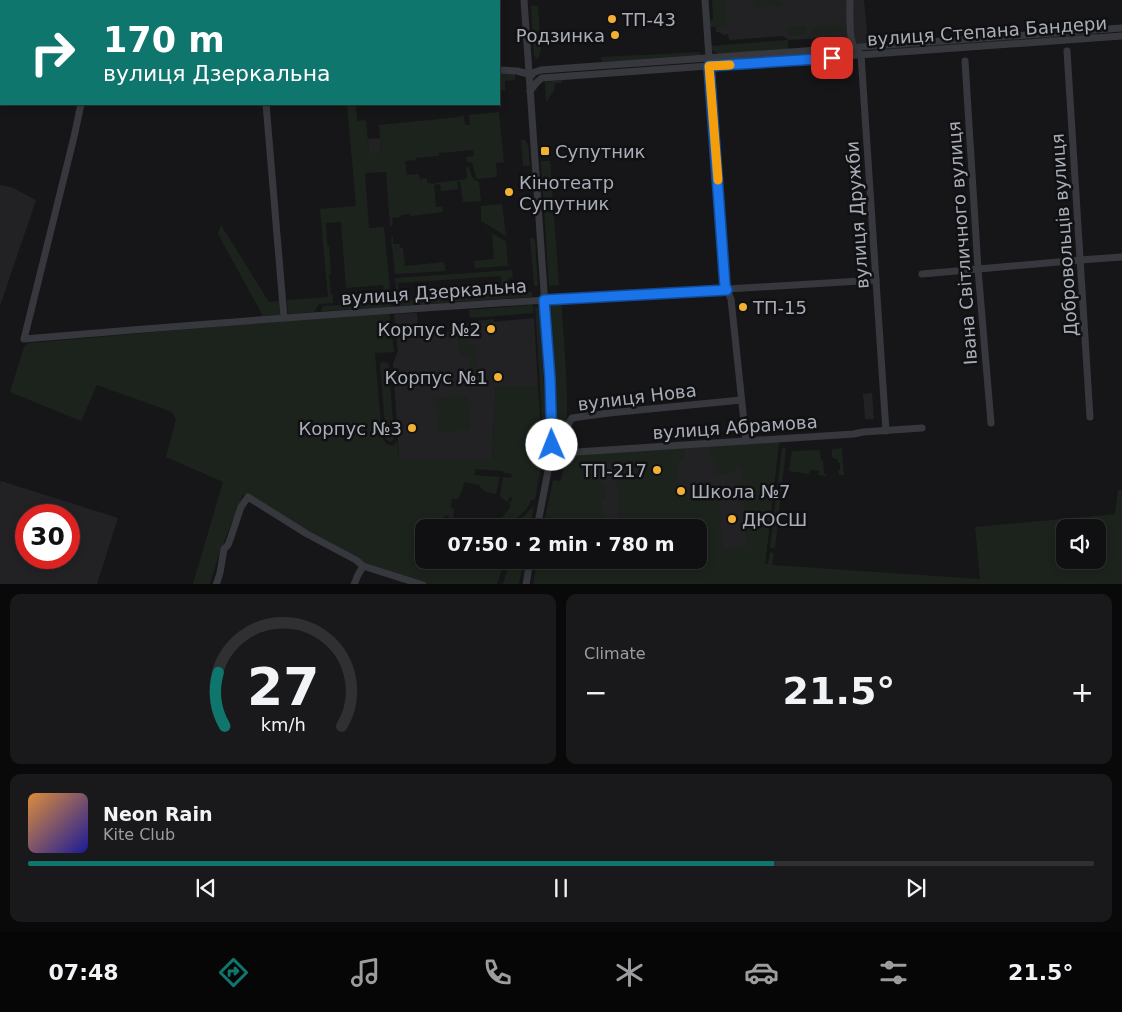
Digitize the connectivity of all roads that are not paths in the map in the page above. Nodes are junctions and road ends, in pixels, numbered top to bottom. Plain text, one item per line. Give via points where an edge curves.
1 (524, 0) edge
2 (705, 0) edge
3 (850, 0) edge
4 (1122, 28) edge
5 (1101, 30) junction
6 (1122, 36) edge
7 (1101, 38) junction
8 (854, 47) junction
9 (1067, 51) dead end
10 (861, 55) junction
11 (709, 58) junction
12 (528, 60) junction
13 (965, 61) dead end
14 (597, 66) junction
15 (709, 66) junction
16 (500, 70) edge
17 (541, 70) junction
18 (529, 74) junction
19 (597, 74) junction
20 (542, 78) junction
21 (530, 91) junction
22 (81, 105) edge
23 (266, 105) edge
24 (1122, 257) edge
25 (1080, 260) junction
26 (978, 269) junction
27 (922, 274) dead end
28 (876, 280) junction
29 (727, 290) junction
30 (544, 300) junction
31 (284, 318) junction
32 (741, 400) junction
33 (1090, 417) dead end
34 (991, 423) dead end
35 (922, 428) dead end
36 (886, 431) junction
37 (746, 441) junction
38 (565, 453) junction
39 (550, 455) junction
40 (539, 519) edge
41 (363, 566) junction
42 (528, 569) edge
43 (216, 584) edge
44 (354, 584) edge
45 (423, 584) edge
46 (526, 584) edge

1 - 12 street
2 - 11 street
3 - 8 street
4 - 5 street, вулиця Степана Бандери
5 - 7 street
5 - 8 street, вулиця Степана Бандери
6 - 7 street, вулиця Степана Бандери
7 - 10 street, вулиця Степана Бандери
8 - 10 street
8 - 11 street, вулиця Степана Бандери
9 - 25 street, Добровольців вулиця
10 - 15 street, вулиця Степана Бандери
10 - 28 street, вулиця Дружби
11 - 14 street, вулиця Степана Бандери
11 - 15 street
12 - 17 street
12 - 18 street
13 - 26 street, Івана Світличного вулиця
14 - 17 street, вулиця Степана Бандери
14 - 19 street
15 - 19 street, вулиця Степана Бандери
15 - 29 street
16 - 18 street
17 - 18 street, вулиця Степана Бандери
18 - 20 street
18 - 21 street
19 - 20 street, вулиця Степана Бандери
20 - 21 street
21 - 30 street
22 - 31 street, вулиця Дзеркальна via 24,339
23 - 31 street
24 - 25 street
25 - 26 street
25 - 33 street, Добровольців вулиця
26 - 27 street
26 - 34 street, Івана Світличного вулиця
28 - 29 street, вулиця Дзеркальна
28 - 36 street, вулиця Дружби
29 - 30 street, вулиця Дзеркальна
29 - 32 street via 731,299
30 - 31 street, вулиця Дзеркальна
30 - 39 street via 552,436
32 - 37 street
32 - 38 street, вулиця Нова via 572,418 567,425
35 - 36 street, вулиця Абрамова
36 - 37 street, вулиця Абрамова
37 - 38 street, вулиця Абрамова
38 - 39 street, вулиця Абрамова
39 - 40 street
41 - 43 street via 248,496 224,549
41 - 44 street
41 - 45 street
42 - 46 street

